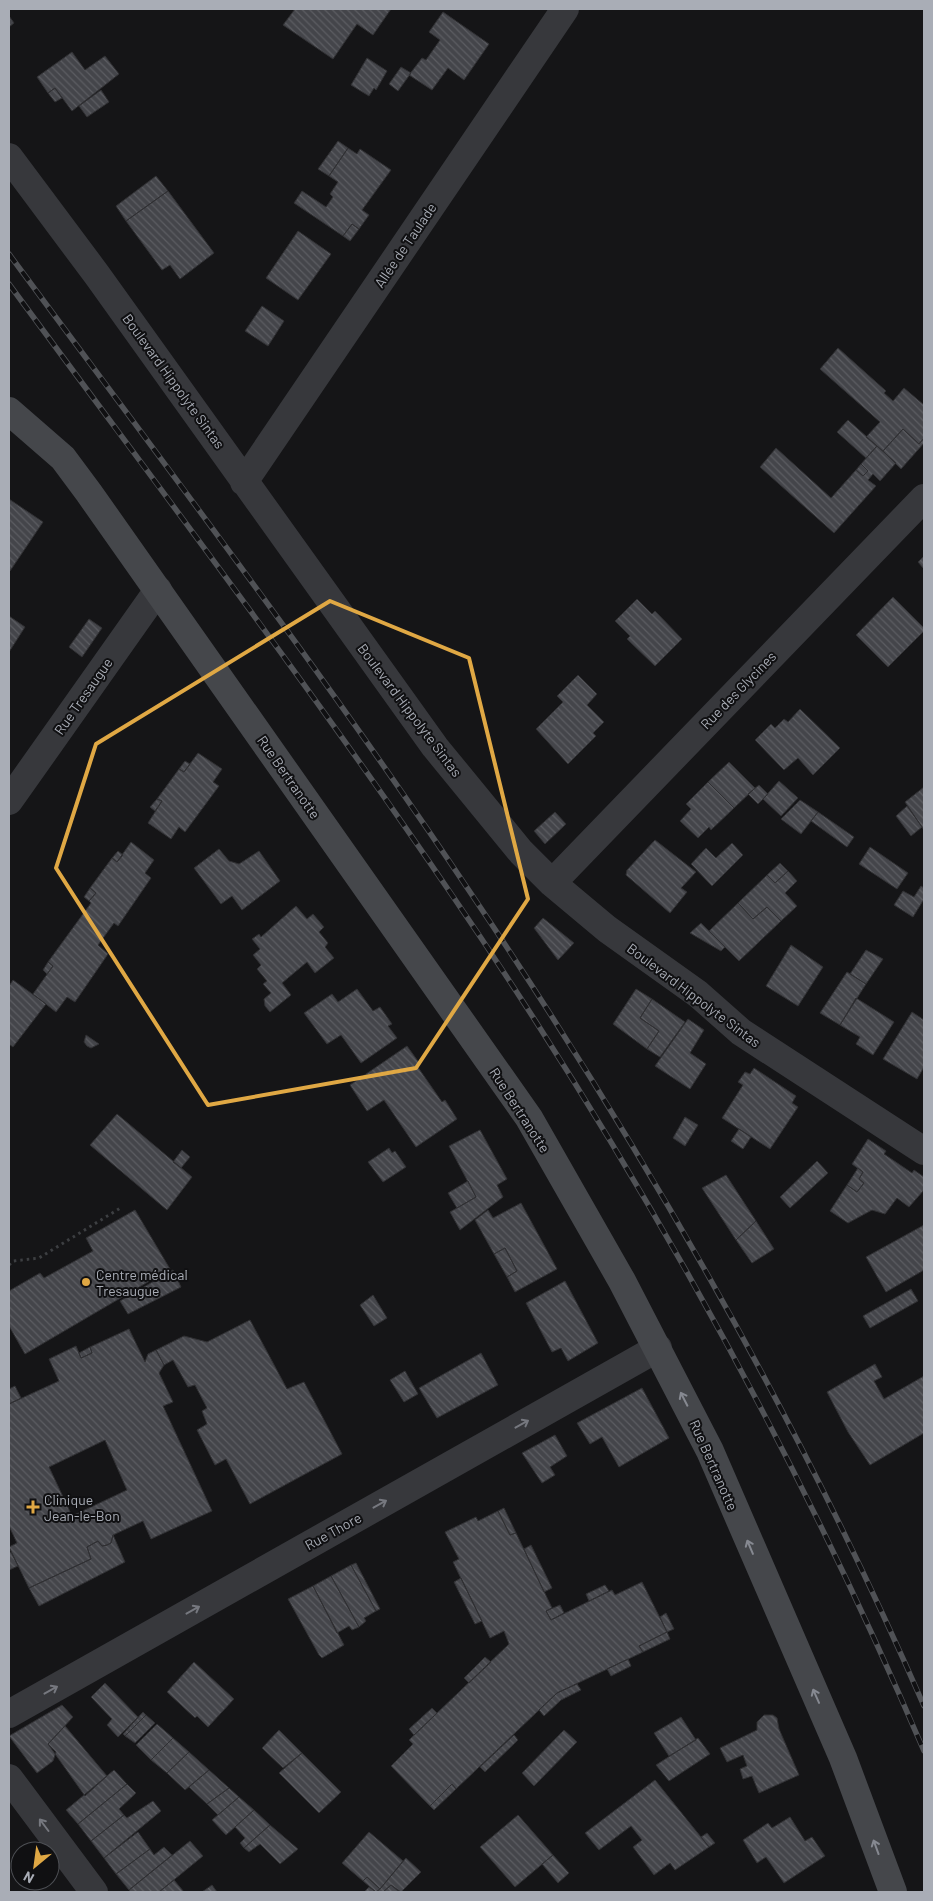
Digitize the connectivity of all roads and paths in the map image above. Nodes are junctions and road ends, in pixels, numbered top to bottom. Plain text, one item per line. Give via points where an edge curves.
1 (565, 9) edge
2 (9, 157) edge
3 (9, 411) edge
4 (244, 482) junction
5 (924, 498) edge
6 (158, 590) junction
7 (9, 801) edge
8 (552, 883) junction
9 (924, 1151) edge
10 (122, 1207) dead end
11 (9, 1265) edge
12 (658, 1348) junction
13 (9, 1714) edge
14 (9, 1778) edge
15 (94, 1892) edge
16 (893, 1892) edge

1 - 4 street, Allée de Taulade
2 - 4 street, Boulevard Hippolyte Sintas
3 - 6 street, Rue Bertranotte via 63,458
4 - 8 street, Boulevard Hippolyte Sintas via 435,747 521,852
5 - 8 street, Rue des Glycines
6 - 7 street, Rue Tresaugue
6 - 12 street, Rue Bertranotte via 529,1118
8 - 9 street, Boulevard Hippolyte Sintas via 607,930 698,994 741,1032
10 - 11 path via 39,1258 13,1261
13 -> 12 street, Rue Thore
16 -> 12 street, Rue Bertranotte via 843,1758 710,1451
15 -> 14 street

